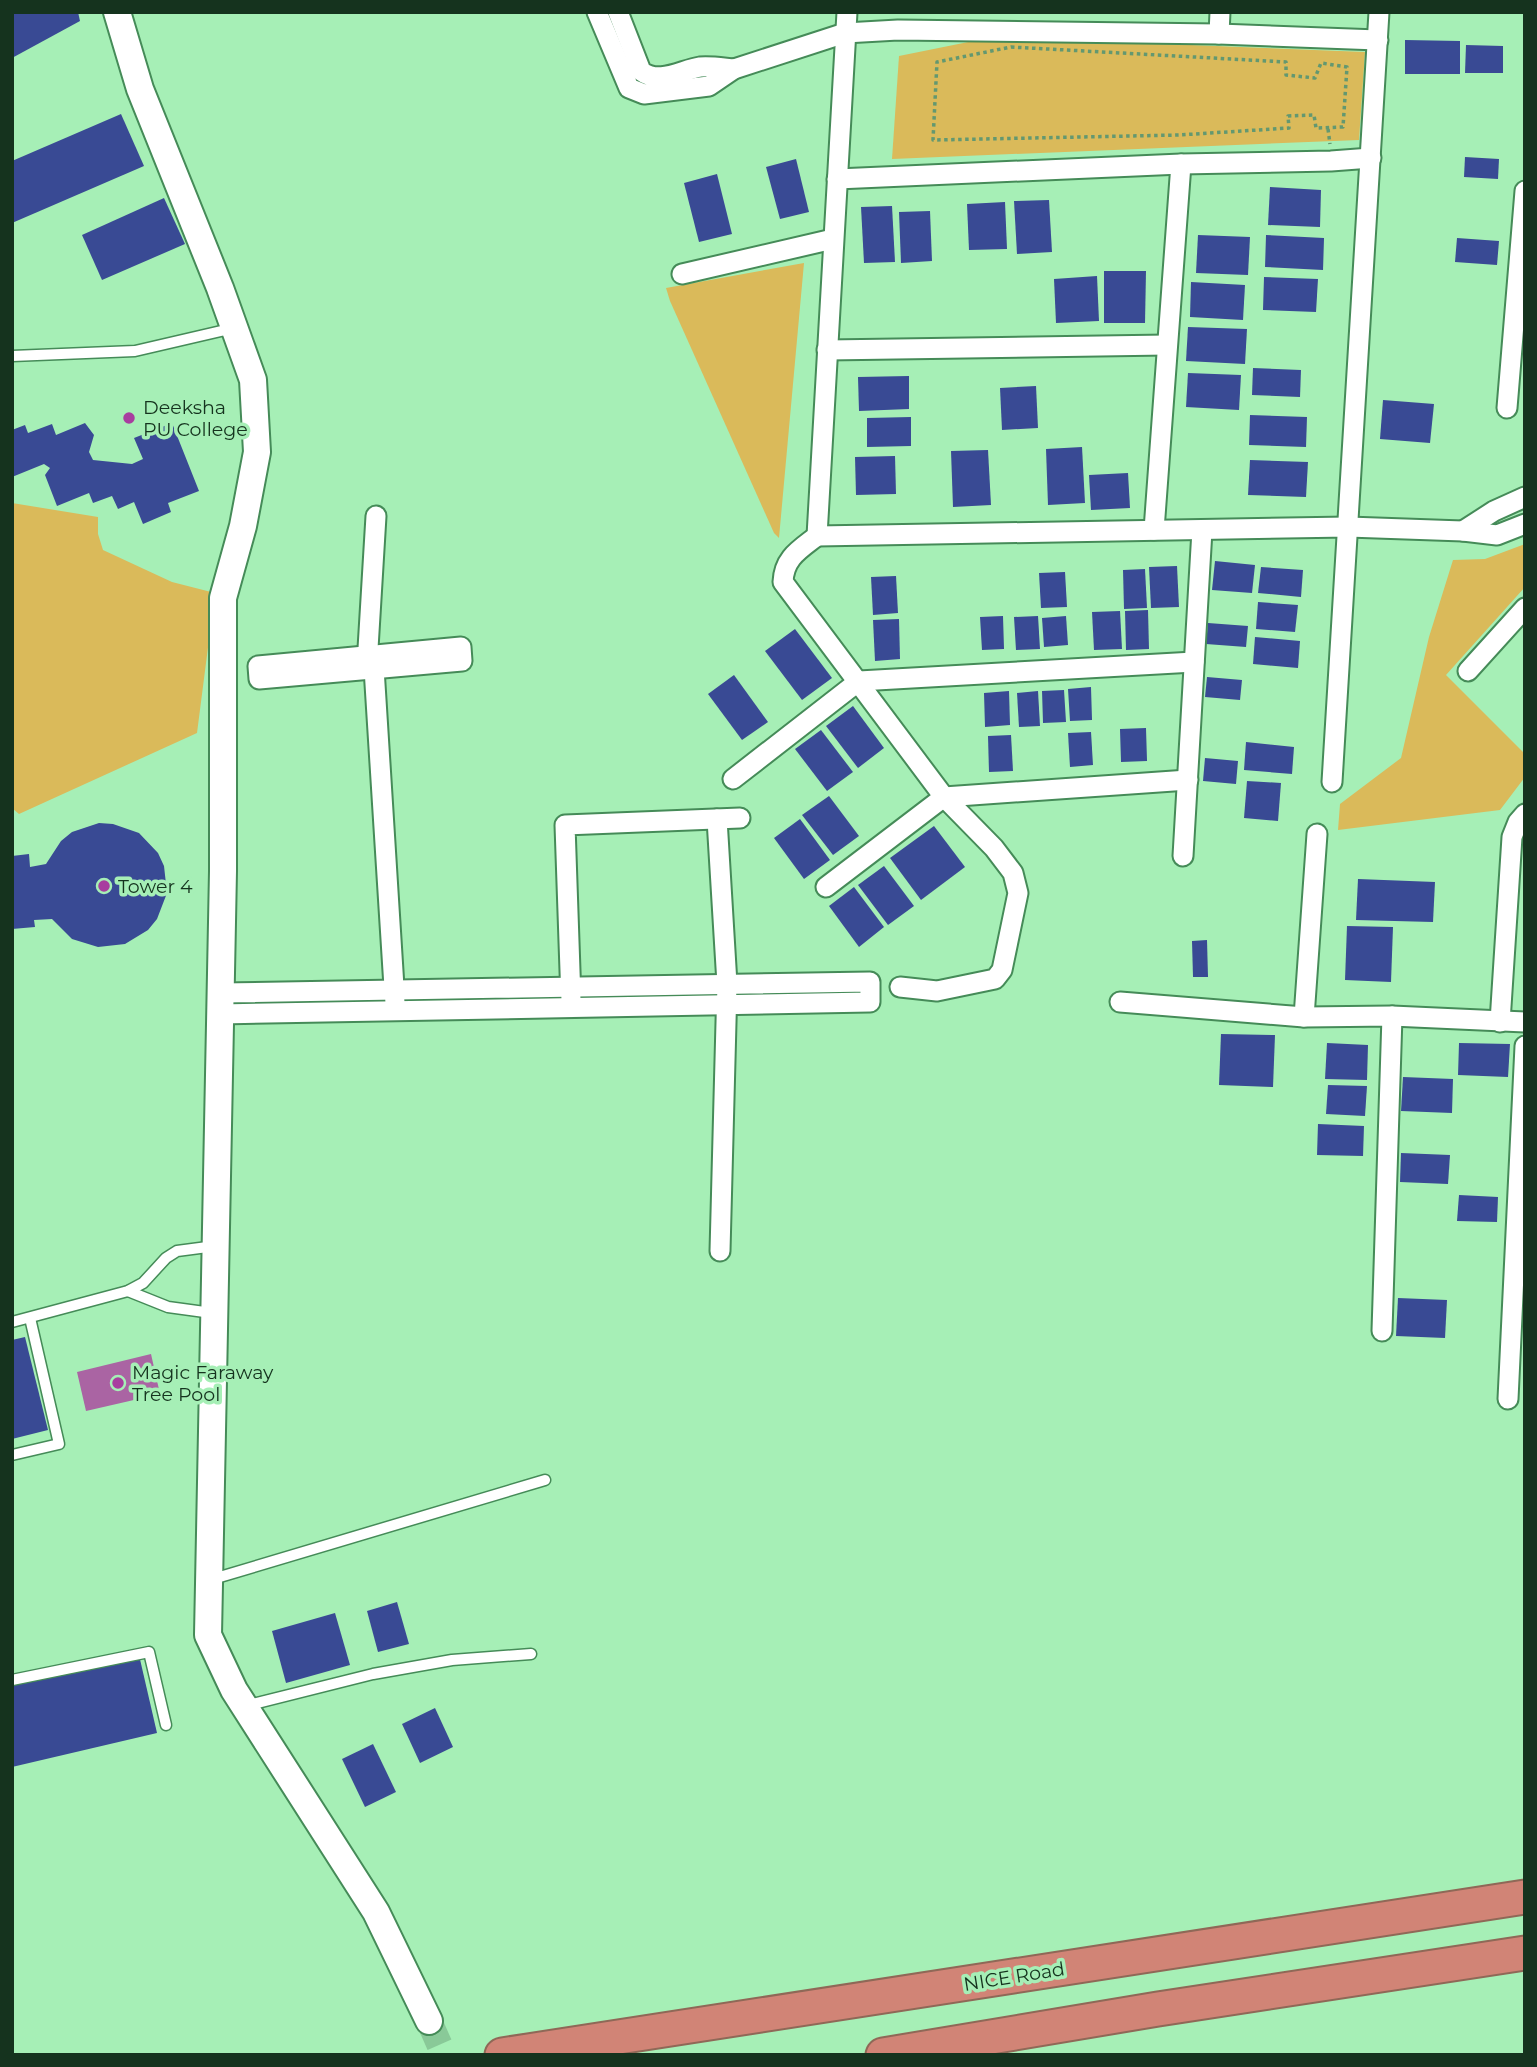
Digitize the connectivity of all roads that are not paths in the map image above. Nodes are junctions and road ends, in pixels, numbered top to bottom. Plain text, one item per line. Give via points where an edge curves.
1 (117, 12) edge
2 (597, 12) edge
3 (618, 12) edge
4 (846, 12) edge
5 (1220, 12) edge
6 (1379, 12) edge
7 (845, 33) junction
8 (1219, 34) junction
9 (1378, 40) junction
10 (734, 69) junction
11 (1371, 158) junction
12 (1181, 164) junction
13 (837, 178) junction
14 (1525, 191) edge
15 (834, 239) junction
16 (1522, 270) edge
17 (682, 274) dead end
18 (234, 328) junction
19 (1167, 345) junction
20 (827, 350) junction
21 (12, 356) edge
22 (1507, 408) dead end
23 (1525, 497) edge
24 (376, 516) dead end
25 (1525, 524) edge
26 (1348, 527) junction
27 (1154, 530) junction
28 (1202, 530) junction
29 (1463, 531) junction
30 (817, 536) junction
31 (1525, 608) edge
32 (1194, 662) junction
33 (1468, 671) dead end
34 (859, 681) junction
35 (733, 779) dead end
36 (1188, 780) junction
37 (1332, 782) dead end
38 (944, 797) junction
39 (1525, 814) edge
40 (740, 818) dead end
41 (717, 819) junction
42 (1317, 834) dead end
43 (1182, 856) dead end
44 (826, 887) dead end
45 (727, 984) junction
46 (570, 987) junction
47 (900, 987) dead end
48 (394, 990) junction
49 (1120, 1002) dead end
50 (221, 1004) junction
51 (726, 1005) junction
52 (571, 1008) junction
53 (395, 1011) junction
54 (1392, 1016) junction
55 (1304, 1017) junction
56 (1500, 1022) junction
57 (1525, 1022) edge
58 (1525, 1046) edge
59 (216, 1246) junction
60 (720, 1251) dead end
61 (128, 1291) junction
62 (214, 1314) junction
63 (30, 1318) junction
64 (12, 1322) edge
65 (1382, 1331) dead end
66 (1508, 1399) dead end
67 (12, 1455) edge
68 (545, 1480) dead end
69 (209, 1580) junction
70 (531, 1654) dead end
71 (12, 1680) edge
72 (245, 1706) junction
73 (166, 1725) dead end
74 (1525, 1897) edge
75 (1525, 1953) edge
76 (429, 2021) tunnel mouth
77 (502, 2055) edge
78 (883, 2055) edge

1 - 18 street via 140,89
2 - 10 street via 635,92 709,86
3 - 10 street via 647,76 702,67
4 - 7 street
5 - 8 street
6 - 9 street
7 - 8 street
7 - 10 street
7 - 13 street
8 - 9 street
9 - 11 street
11 - 12 street
11 - 26 street
12 - 13 street
12 - 19 street
13 - 15 street
14 - 16 street
15 - 17 street
15 - 20 street
16 - 22 street
18 - 21 lane via 135,351
18 - 50 street via 253,380 257,452 223,598
19 - 20 street
19 - 27 street
20 - 30 street
23 - 29 street
24 - 48 street via 370,664
25 - 29 street via 1497,536
26 - 28 street
26 - 29 street
26 - 37 street
27 - 28 street
27 - 30 street
28 - 32 street
30 - 34 street via 783,568 783,582
31 - 33 street
32 - 34 street
32 - 36 street
34 - 35 street
34 - 38 street
36 - 38 street
36 - 43 street
38 - 44 street
38 - 47 street via 1013,873 1018,893 1002,970 995,979 937,992
39 - 56 street via 1512,838
40 - 41 street
41 - 45 street
41 - 46 street via 565,825
42 - 55 street
45 - 46 street
45 - 51 street
45 - 51 street via 870,982 870,1002
46 - 48 street
46 - 52 street
48 - 50 street
48 - 53 street
49 - 55 street
50 - 53 street
50 - 59 street
51 - 52 street
51 - 60 street
52 - 53 street
54 - 55 street
54 - 56 street
54 - 65 street
56 - 57 street
58 - 66 street
59 - 61 lane via 177,1251
59 - 62 street
61 - 62 lane via 168,1307
61 - 63 lane
62 - 69 street
63 - 64 lane
63 - 67 lane via 59,1444
68 - 69 lane
69 - 72 street via 208,1635
70 - 72 lane via 452,1660 373,1674
71 - 73 lane via 149,1652
72 - 76 street via 376,1912
74 - 77 highway, NICE Road
75 - 78 highway

